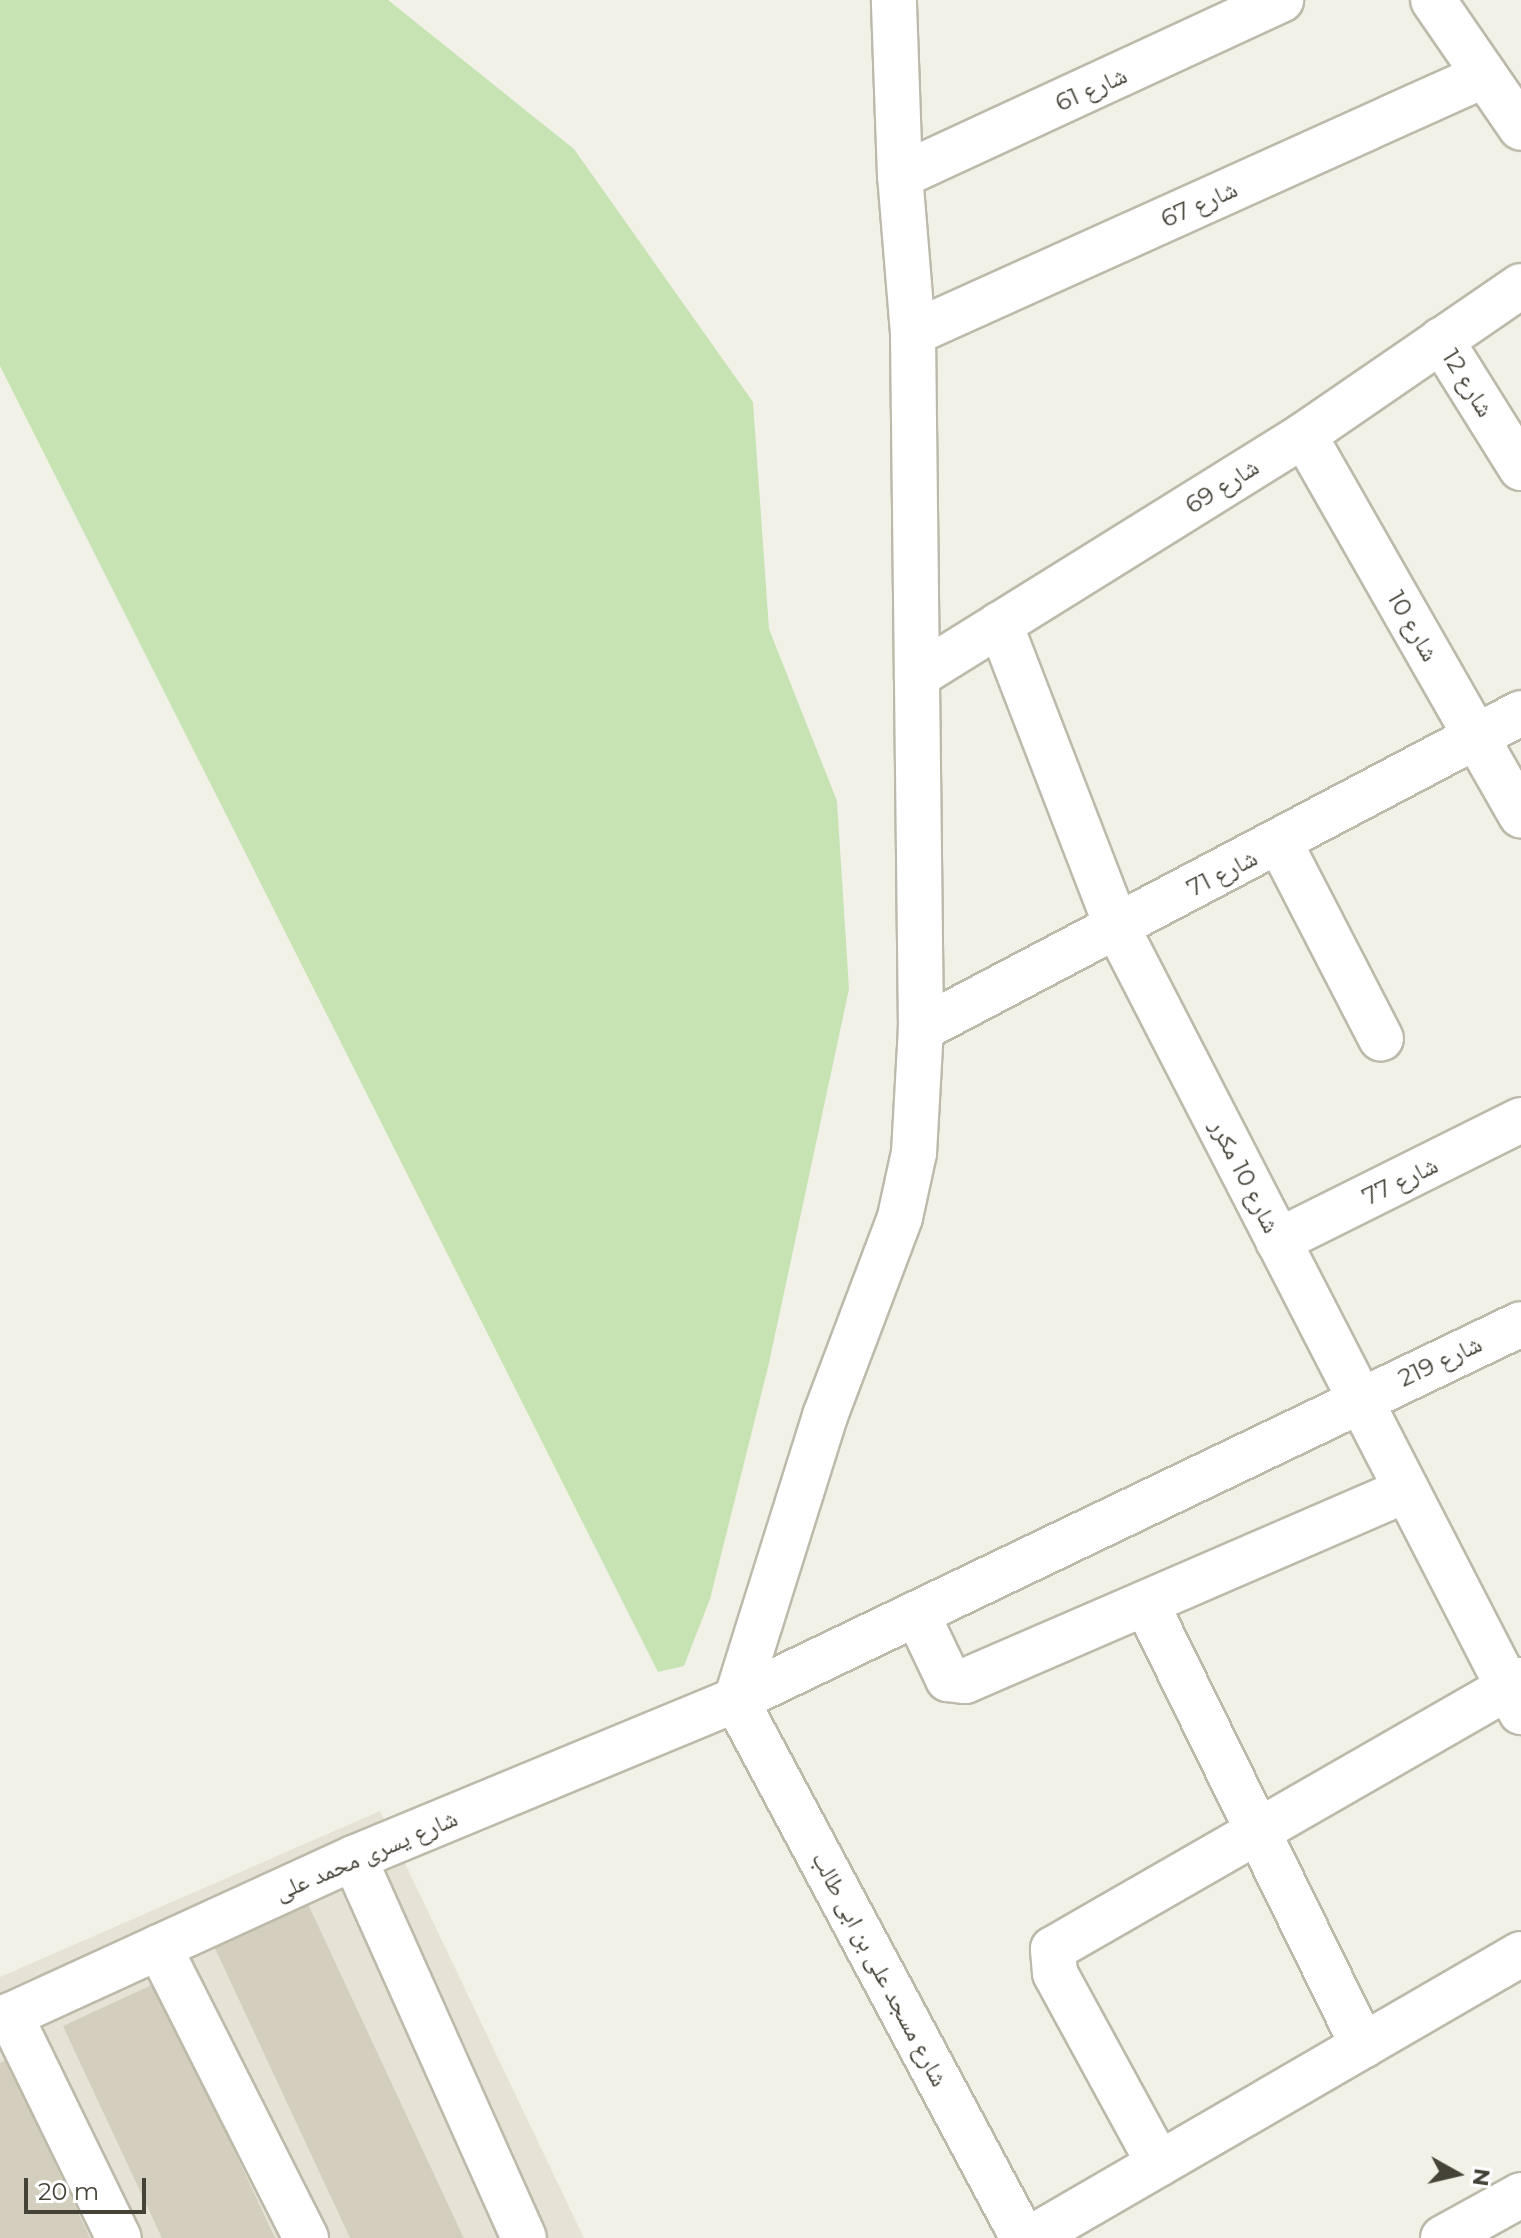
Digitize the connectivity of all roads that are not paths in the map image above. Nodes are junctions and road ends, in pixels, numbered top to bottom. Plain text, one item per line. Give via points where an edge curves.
1 (894, 0) edge
2 (1281, 0) edge
3 (1433, 0) edge
4 (1508, 102) edge
5 (900, 176) junction
6 (1521, 286) edge
7 (913, 333) junction
8 (1441, 340) junction
9 (1304, 435) junction
10 (1521, 468) edge
11 (1000, 624) junction
12 (917, 676) junction
13 (1521, 713) edge
14 (1478, 740) junction
15 (1521, 816) edge
16 (1280, 843) junction
17 (1117, 927) junction
18 (921, 1029) junction
19 (1381, 1039) dead end
20 (1521, 1120) edge
21 (1278, 1241) junction
22 (1521, 1324) edge
23 (1360, 1399) junction
24 (1406, 1490) junction
25 (1146, 1603) junction
26 (918, 1616) junction
27 (1517, 1693) edge
28 (736, 1700) junction
29 (1258, 1834) junction
30 (354, 1858) junction
31 (159, 1947) junction
32 (1521, 1954) edge
33 (5, 2018) edge
34 (1363, 2046) junction
35 (1159, 2164) junction
36 (1521, 2195) edge
37 (119, 2238) edge
38 (306, 2238) edge
39 (524, 2238) edge
40 (1023, 2238) edge
41 (1031, 2238) edge
42 (1443, 2238) edge

1 - 5 street
2 - 5 street, شارع 61
3 - 4 street
4 - 7 street, شارع 67
5 - 7 street
6 - 8 street, شارع 69
7 - 12 street
8 - 9 street, شارع 69
8 - 10 street, شارع 12
9 - 11 street, شارع 69
9 - 14 street, شارع 10
11 - 12 street, شارع 69
11 - 17 street, شارع 10 مكرر
12 - 18 street
13 - 14 street, شارع 71
14 - 15 street, شارع 10
14 - 16 street, شارع 71
16 - 17 street, شارع 71
16 - 19 street
17 - 18 street, شارع 71
17 - 21 street, شارع 10 مكرر
18 - 28 street via 914,1153 900,1217 825,1416
20 - 21 street, شارع 77
21 - 23 street, شارع 10 مكرر
22 - 23 street, شارع 219
23 - 24 street, شارع 10 مكرر
23 - 26 street, شارع 219
24 - 25 street
24 - 27 street, شارع 10 مكرر
25 - 26 street via 958,1682 948,1679
25 - 29 street
26 - 28 street, شارع يسرى محمد على
27 - 29 street
28 - 30 street, شارع يسرى محمد على
28 - 40 street, شارع مسجد على بن ابى طالب
29 - 34 street
29 - 35 street via 1053,1949 1055,1973
30 - 31 street, شارع يسرى محمد على
30 - 39 street
31 - 33 street, شارع يسرى محمد على
31 - 38 street
32 - 34 street
33 - 37 street
34 - 35 street
35 - 41 street
36 - 42 street

